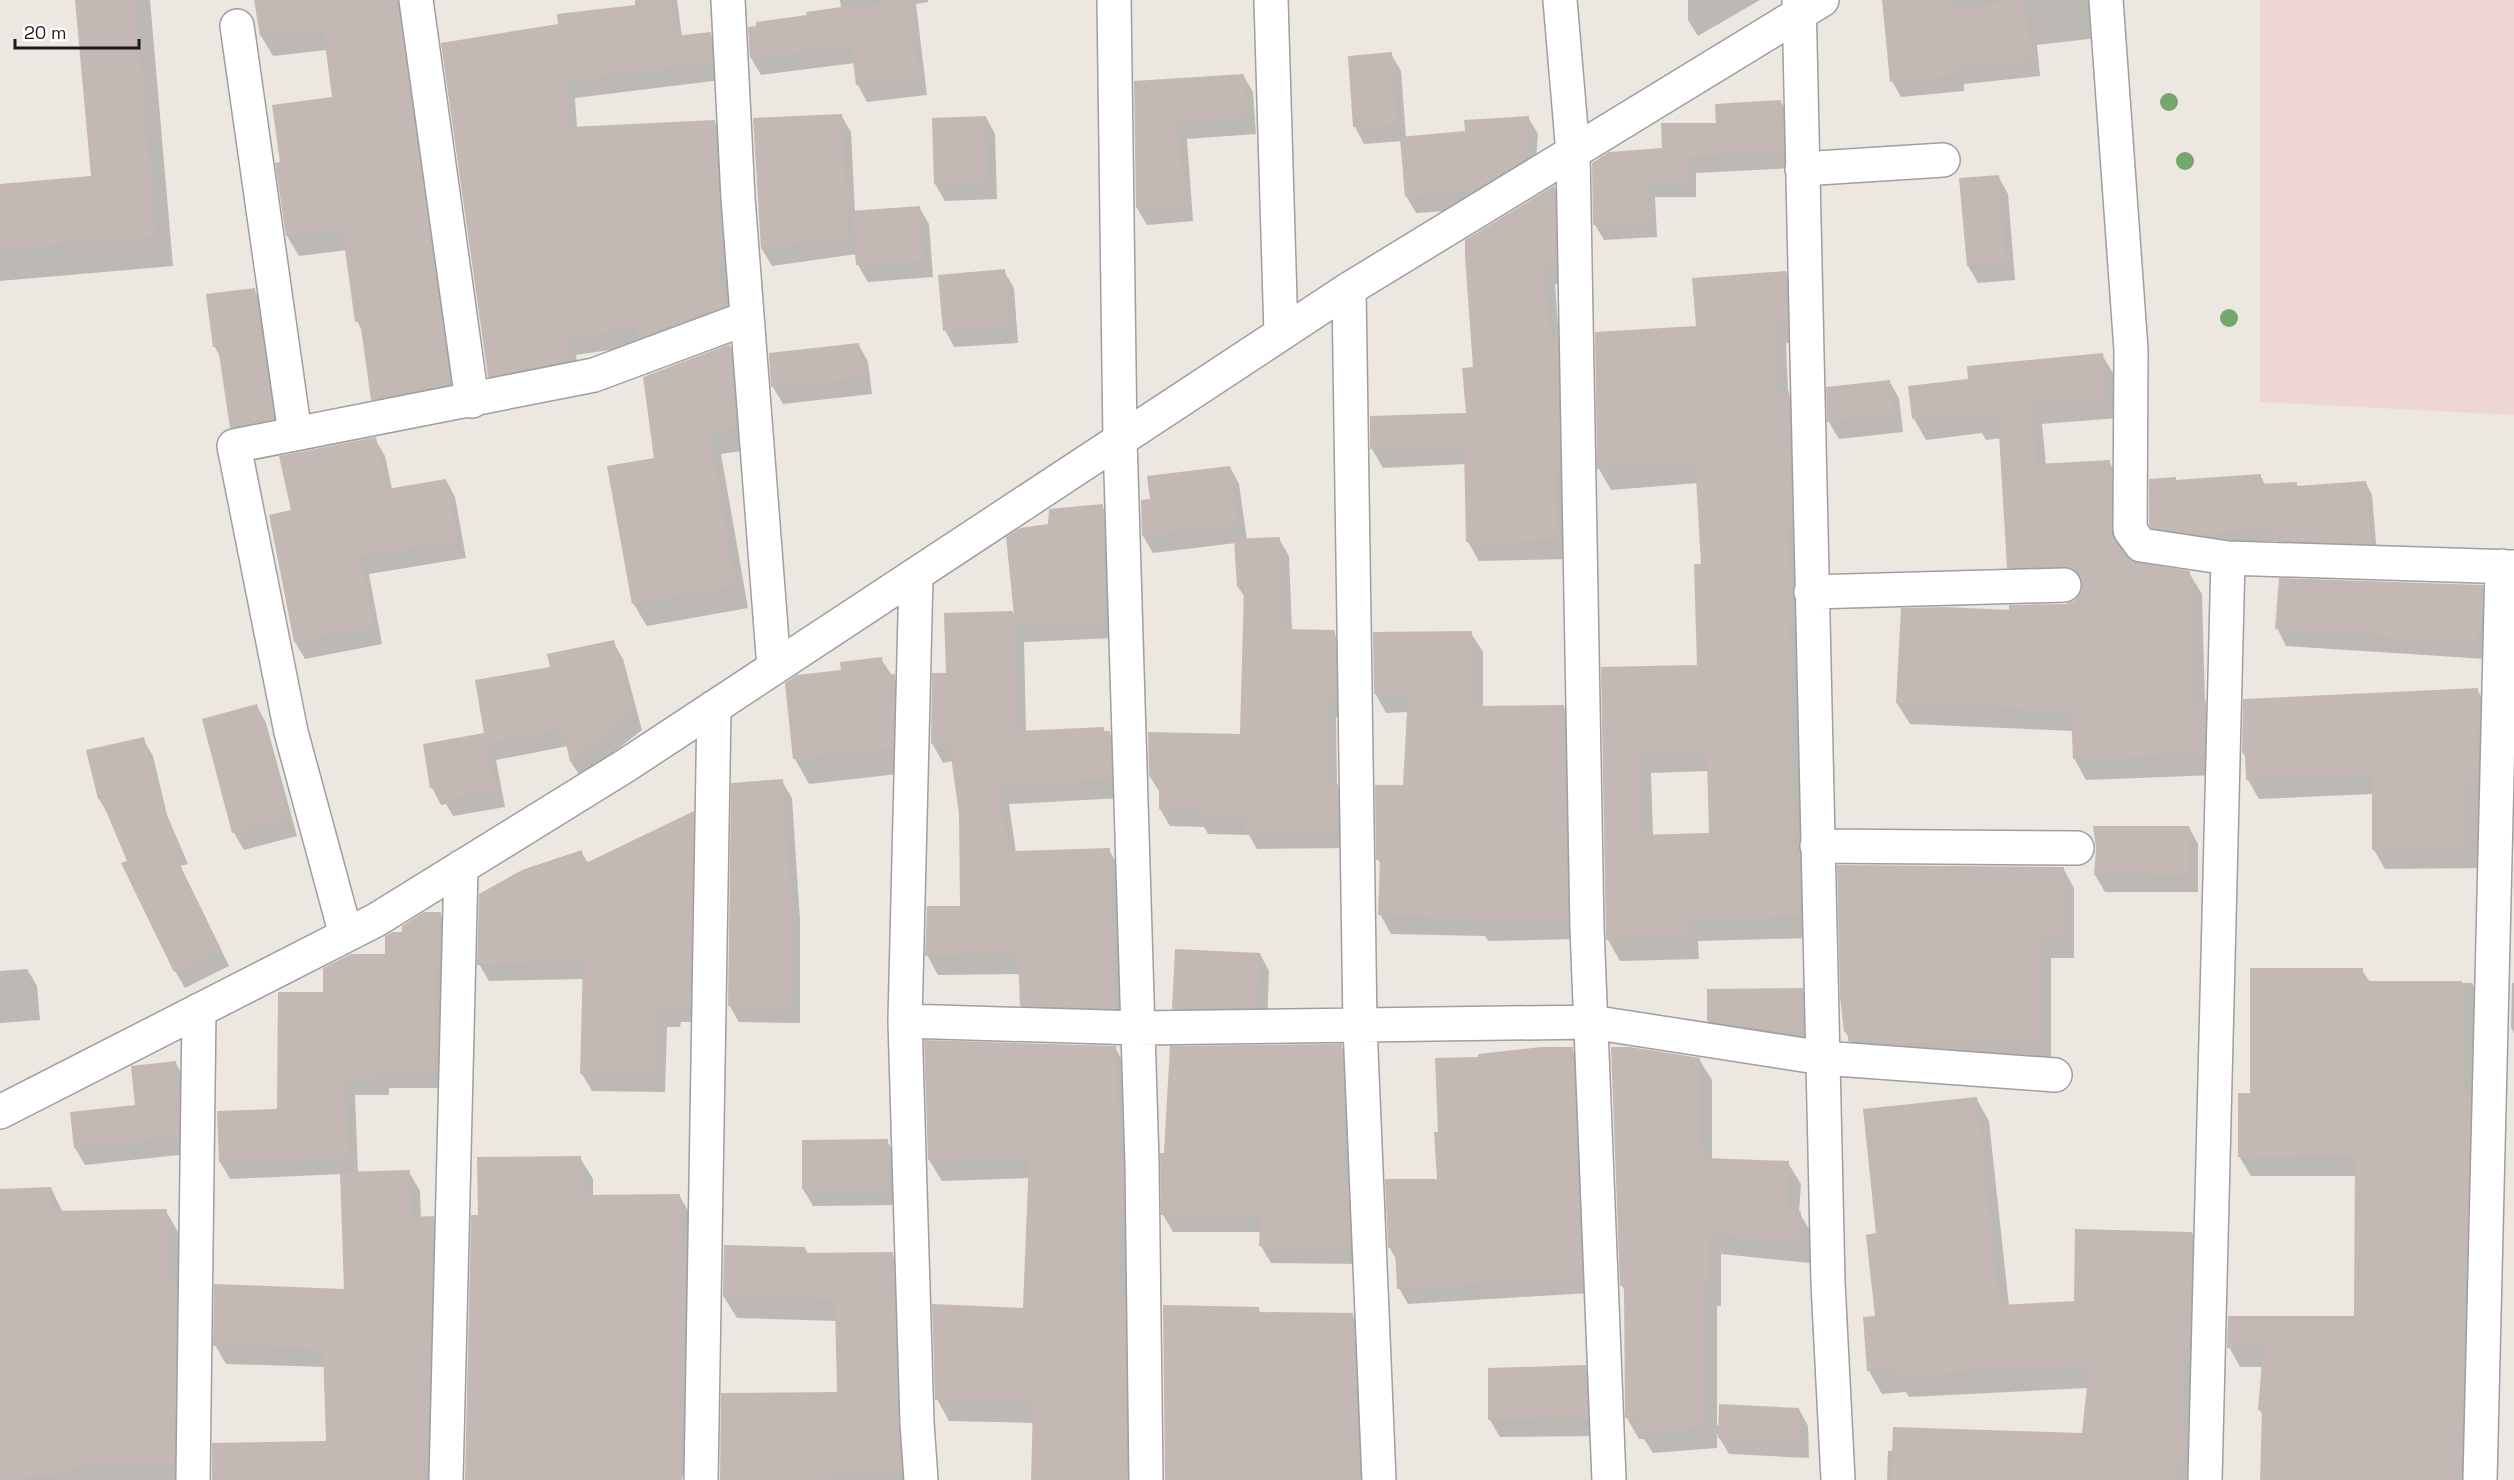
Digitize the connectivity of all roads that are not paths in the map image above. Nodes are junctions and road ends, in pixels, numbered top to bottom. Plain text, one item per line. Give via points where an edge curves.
1 (416, 0) edge
2 (729, 0) edge
3 (1114, 0) edge
4 (1270, 0) edge
5 (1560, 0) edge
6 (2106, 0) edge
7 (1807, 5) edge
8 (237, 26) dead end
9 (1573, 153) junction
10 (1943, 160) dead end
11 (1802, 169) junction
12 (1349, 289) junction
13 (747, 318) junction
14 (1281, 334) junction
15 (472, 400) junction
16 (295, 435) junction
17 (1120, 440) junction
18 (2228, 558) junction
19 (2508, 566) edge
20 (916, 574) junction
21 (2064, 585) dead end
22 (1811, 592) junction
23 (774, 668) junction
24 (714, 707) junction
25 (1817, 846) junction
26 (2077, 848) dead end
27 (461, 867) junction
28 (346, 935) junction
29 (199, 1010) junction
30 (905, 1021) junction
31 (1591, 1022) junction
32 (1360, 1026) junction
33 (1138, 1028) junction
34 (1822, 1058) junction
35 (2055, 1075) dead end
36 (0, 1112) edge
37 (193, 1480) edge
38 (446, 1480) edge
39 (701, 1480) edge
40 (921, 1480) edge
41 (1146, 1480) edge
42 (1379, 1480) edge
43 (1609, 1480) edge
44 (1838, 1480) edge
45 (2205, 1480) edge
46 (2481, 1480) edge

1 - 15 street
2 - 13 street
3 - 17 street
4 - 14 street
5 - 9 street
6 - 18 street via 2131,350 2130,530 2141,545
7 - 9 street
7 - 11 street
8 - 16 street
9 - 12 street
9 - 31 street
10 - 11 street
11 - 22 street
12 - 14 street
12 - 32 street
13 - 15 street via 594,375
13 - 23 street
14 - 17 street
15 - 16 street
16 - 28 street via 234,447 291,732
17 - 20 street
17 - 33 street
18 - 19 street
18 - 45 street
19 - 46 street
20 - 23 street
20 - 30 street
21 - 22 street
22 - 25 street
23 - 24 street
24 - 27 street
24 - 39 street
25 - 26 street
25 - 34 street
27 - 28 street
27 - 38 street
28 - 29 street
29 - 36 street
29 - 37 street
30 - 33 street
30 - 40 street
31 - 32 street
31 - 34 street
31 - 43 street
32 - 33 street
32 - 42 street
33 - 41 street
34 - 35 street
34 - 44 street

